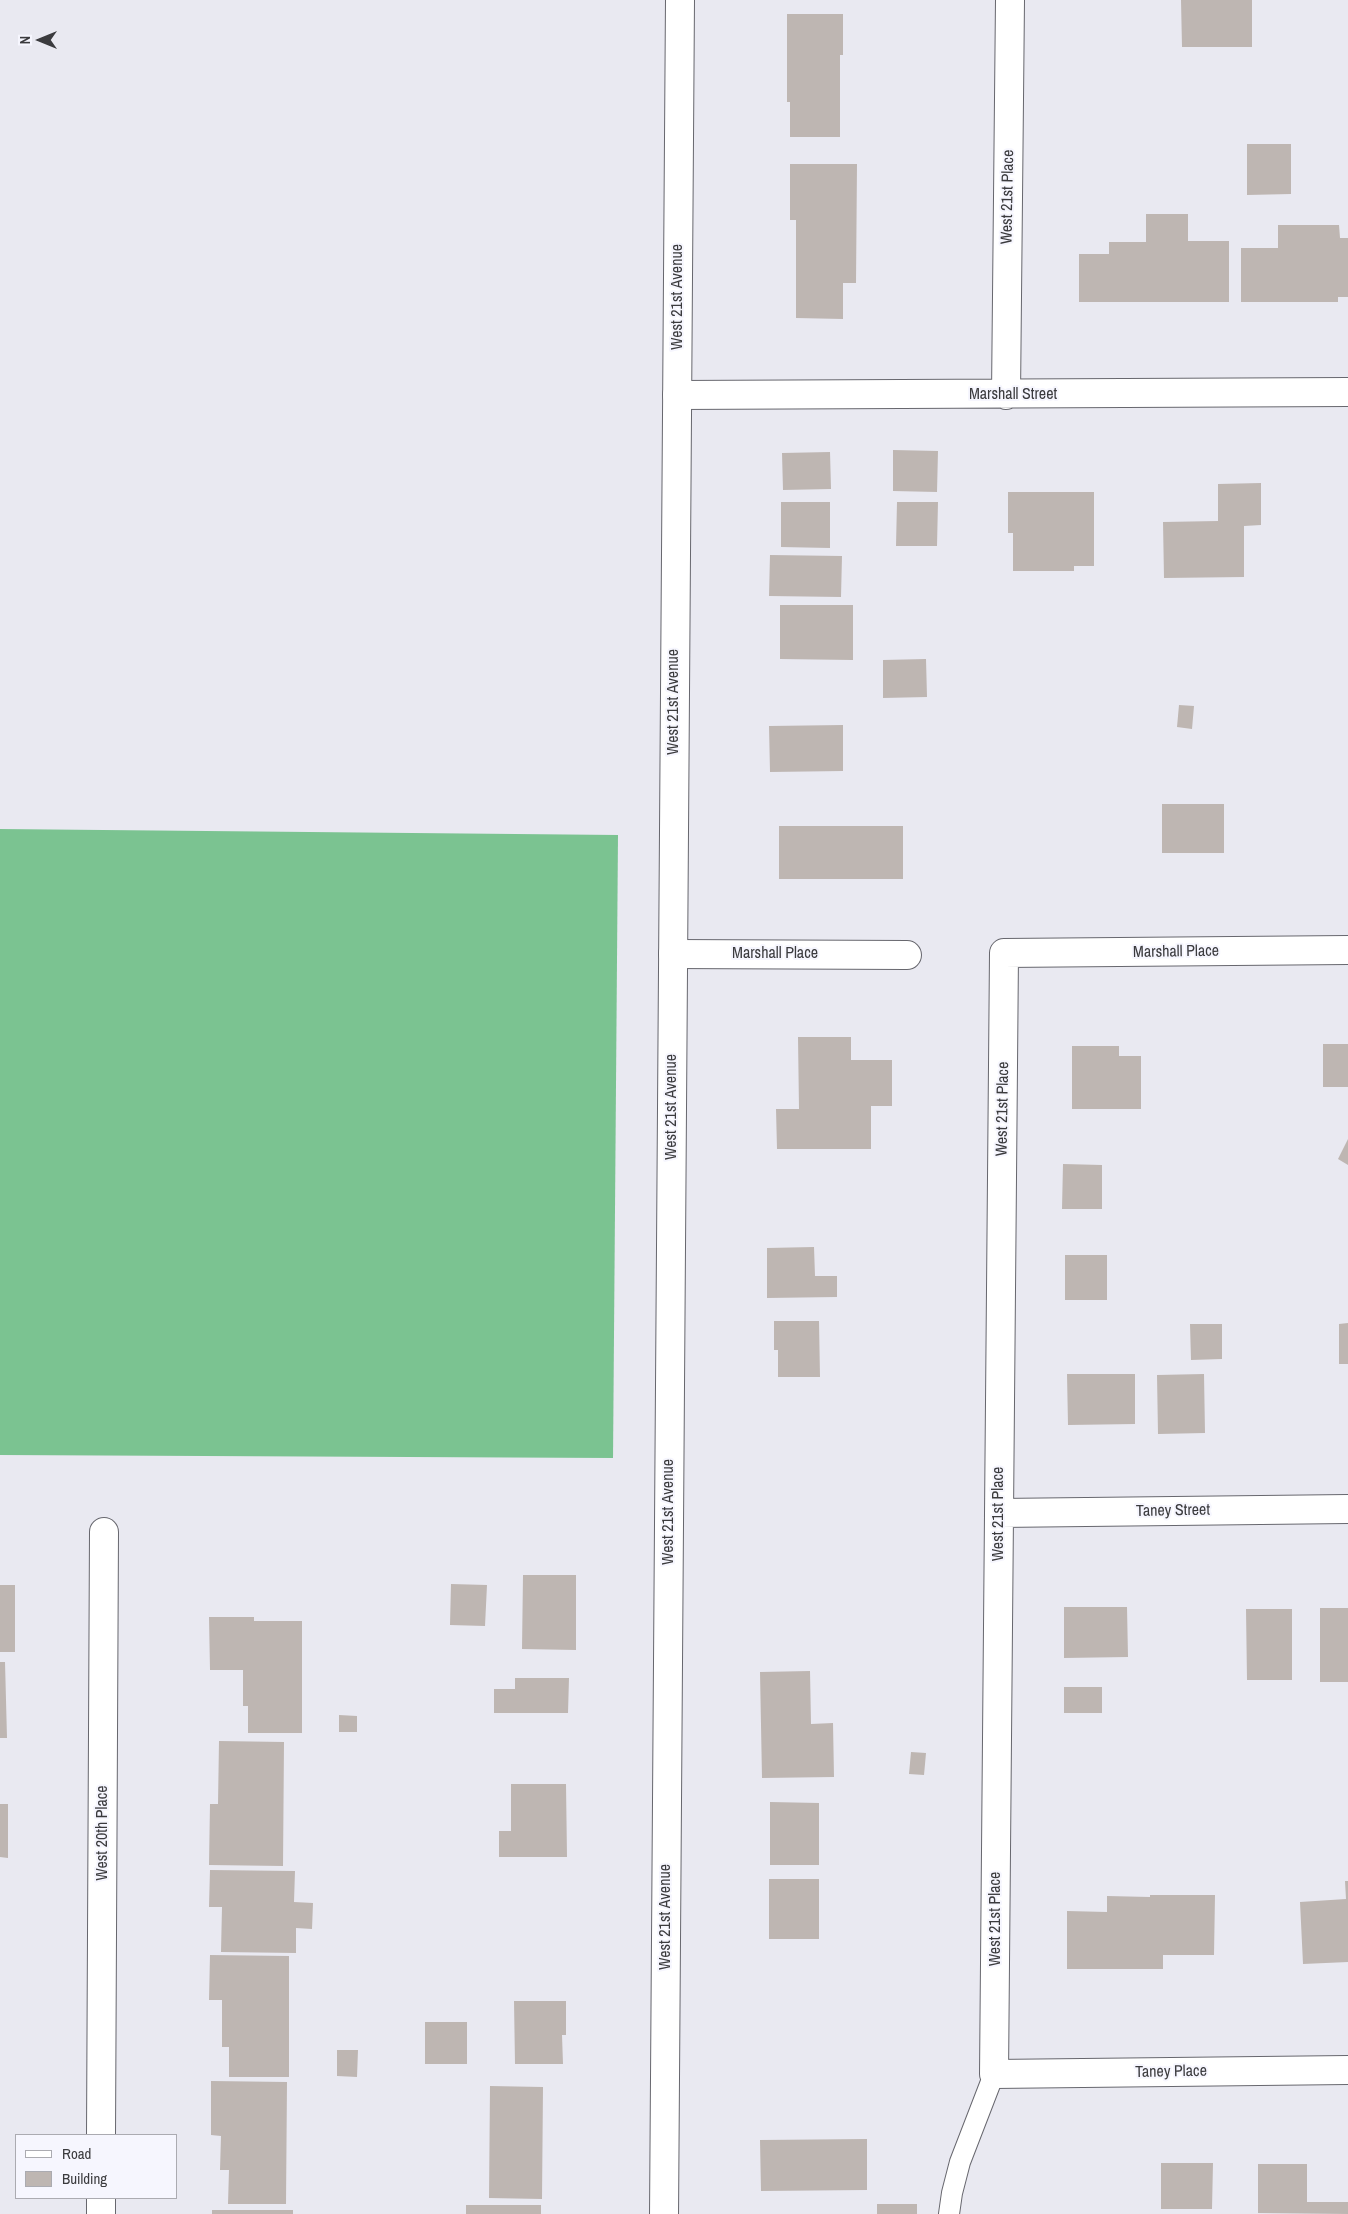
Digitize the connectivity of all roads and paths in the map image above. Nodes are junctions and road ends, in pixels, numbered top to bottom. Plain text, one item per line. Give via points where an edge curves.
1 (680, 0) edge
2 (1010, 0) edge
3 (1348, 392) edge
4 (677, 395) junction
5 (1006, 395) junction
6 (1348, 950) edge
7 (673, 954) junction
8 (1004, 954) joint
9 (907, 955) dead end
10 (1348, 1509) edge
11 (999, 1514) junction
12 (104, 1532) dead end
13 (1348, 2070) edge
14 (994, 2074) junction
15 (101, 2134) edge
16 (101, 2199) edge
17 (101, 2214) edge
18 (664, 2214) edge
19 (950, 2214) edge

1 - 4 street, West 21st Avenue
2 - 5 street, West 21st Place
3 - 5 street, Marshall Street
4 - 5 street, Marshall Street
4 - 7 street, West 21st Avenue
6 - 8 street, Marshall Place
7 - 9 street, Marshall Place
7 - 18 street, West 21st Avenue
8 - 11 street, West 21st Place
10 - 11 street, Taney Street
11 - 14 street, West 21st Place
12 - 15 street, West 20th Place
13 - 14 street, Taney Place
14 - 19 lane via 960,2162
16 - 17 street

